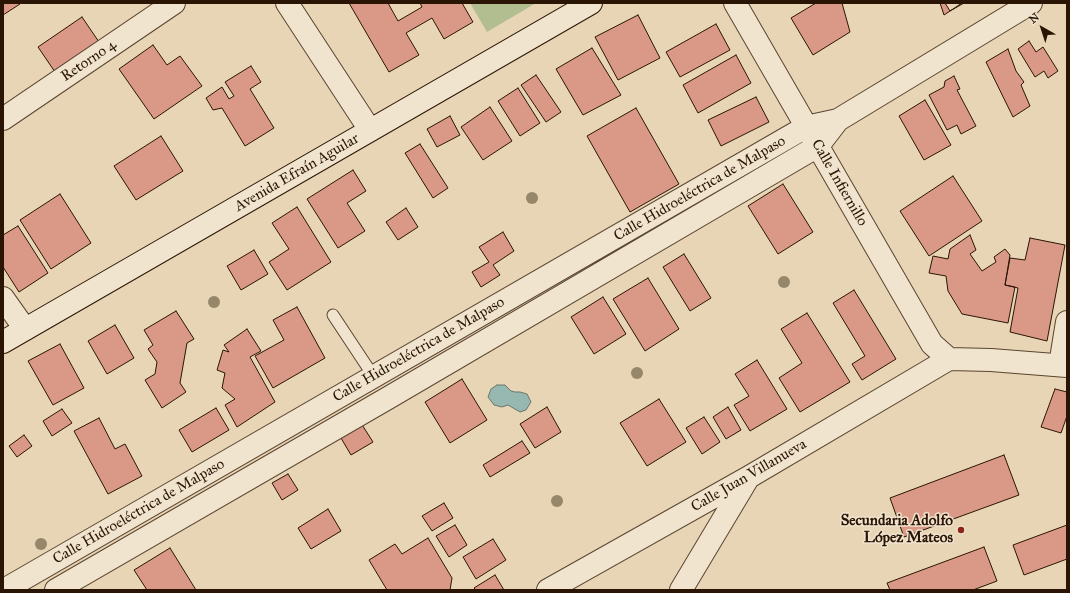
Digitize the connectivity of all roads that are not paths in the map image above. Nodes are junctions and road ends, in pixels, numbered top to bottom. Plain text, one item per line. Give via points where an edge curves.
1 (174, 3) edge
2 (287, 3) edge
3 (591, 3) edge
4 (735, 3) edge
5 (1031, 3) edge
6 (3, 120) edge
7 (838, 120) junction
8 (806, 128) junction
9 (370, 130) junction
10 (818, 146) junction
11 (3, 298) edge
12 (333, 315) dead end
13 (1067, 322) edge
14 (25, 329) junction
15 (3, 342) edge
16 (949, 359) junction
17 (1063, 365) edge
18 (374, 377) junction
19 (388, 398) junction
20 (749, 477) junction
21 (4, 590) edge
22 (56, 590) edge
23 (548, 590) edge
24 (681, 590) edge

1 - 6 street, Retorno 4
2 - 9 street
3 - 9 street, Avenida Efraín Aguilar
4 - 8 street, Calle Infiernillo
5 - 7 street, Calle Hidroeléctrica de Malpaso
7 - 8 street, Calle Hidroeléctrica de Malpaso
7 - 10 street, Calle Hidroeléctrica de Malpaso
8 - 10 street, Calle Infiernillo
8 - 18 street, Calle Hidroeléctrica de Malpaso
9 - 14 street, Avenida Efraín Aguilar
10 - 16 street, Calle Infiernillo via 932,344
10 - 19 street, Calle Hidroeléctrica de Malpaso
11 - 14 street
12 - 18 lane
13 - 17 street
14 - 15 street, Avenida Efraín Aguilar
16 - 17 street
16 - 20 street, Calle Juan Villanueva
18 - 19 street
18 - 21 street, Calle Hidroeléctrica de Malpaso
19 - 22 street, Calle Hidroeléctrica de Malpaso
20 - 23 street, Calle Juan Villanueva
20 - 24 street

